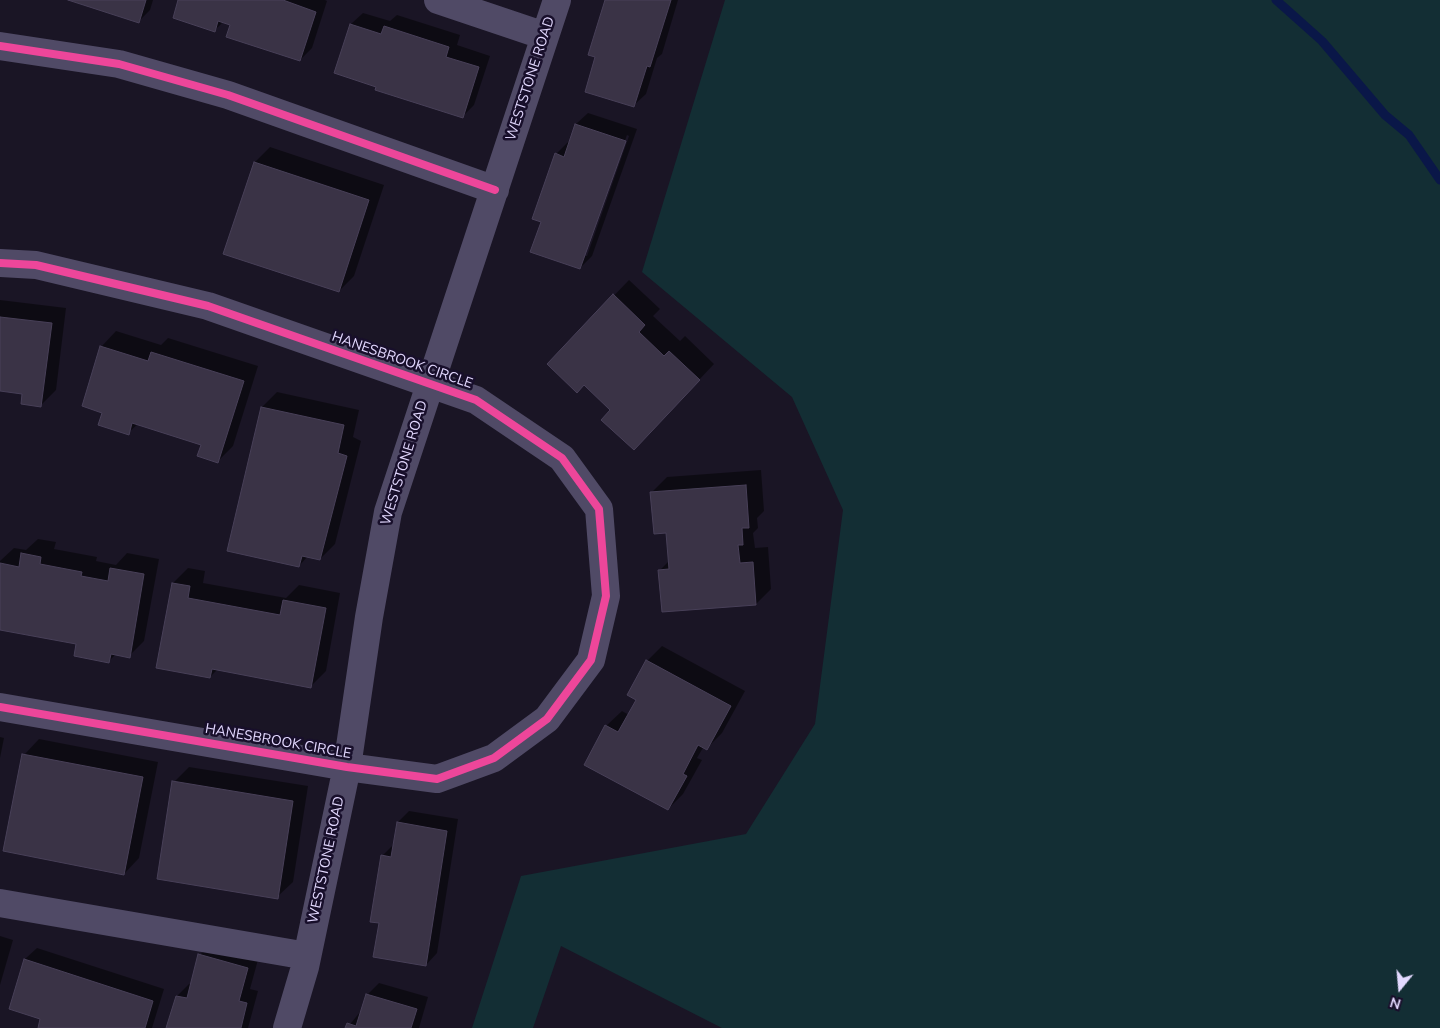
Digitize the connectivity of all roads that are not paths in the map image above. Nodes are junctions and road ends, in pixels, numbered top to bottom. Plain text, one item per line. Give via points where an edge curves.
1 (438, 0) edge
2 (557, 0) edge
3 (545, 36) junction
4 (0, 46) edge
5 (495, 190) junction
6 (0, 263) edge
7 (430, 385) junction
8 (0, 707) edge
9 (347, 767) junction
10 (0, 903) edge
11 (307, 956) junction
12 (287, 1028) edge

1 - 3 street
2 - 3 street, WESTSTONE ROAD
3 - 5 street, WESTSTONE ROAD
4 - 5 street via 119,64 219,93
5 - 7 street, WESTSTONE ROAD
6 - 7 street, HANESBROOK CIRCLE via 36,265 208,306
7 - 9 street, WESTSTONE ROAD via 388,512
7 - 9 street, HANESBROOK CIRCLE via 476,400 562,458 599,509 606,596 591,660 548,719 494,758 437,779
8 - 9 street, HANESBROOK CIRCLE
9 - 11 street, WESTSTONE ROAD
10 - 11 street
11 - 12 street, WESTSTONE ROAD

